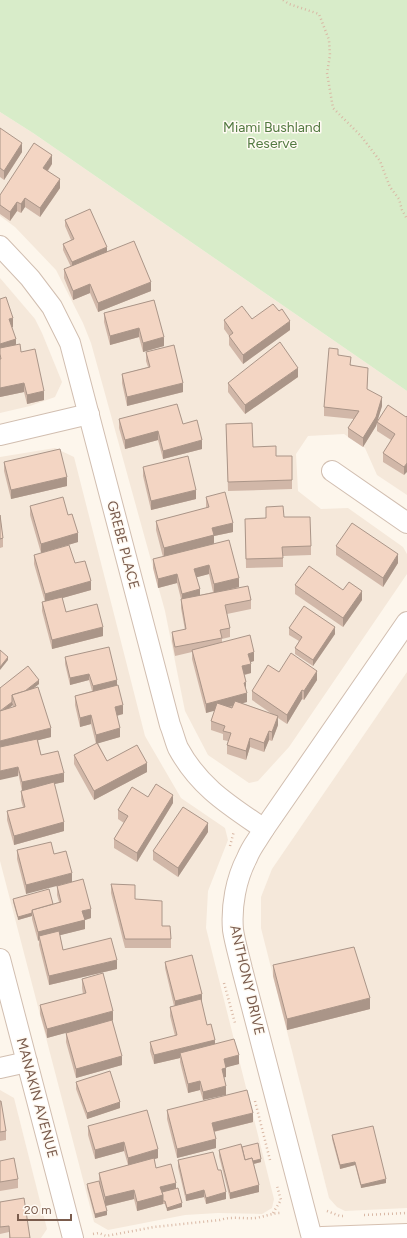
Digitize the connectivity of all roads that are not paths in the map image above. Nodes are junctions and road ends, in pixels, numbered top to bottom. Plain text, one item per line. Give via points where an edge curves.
1 (0, 246) edge
2 (89, 414) junction
3 (0, 435) edge
4 (332, 471) dead end
5 (407, 523) edge
6 (407, 622) edge
7 (264, 829) junction
8 (0, 959) edge
9 (27, 1062) junction
10 (0, 1068) edge
11 (407, 1235) edge
12 (73, 1238) edge
13 (312, 1238) edge
14 (322, 1238) edge

1 - 2 street, GREBE PLACE via 30,278 52,307 70,342
2 - 3 street
2 - 7 street, GREBE PLACE via 178,747 190,768 206,786
4 - 5 street
6 - 7 street, ANTHONY DRIVE
7 - 13 street, ANTHONY DRIVE via 246,858 239,877 233,929
8 - 9 street, MANAKIN AVENUE
9 - 10 street
9 - 12 street, MANAKIN AVENUE
11 - 14 street

